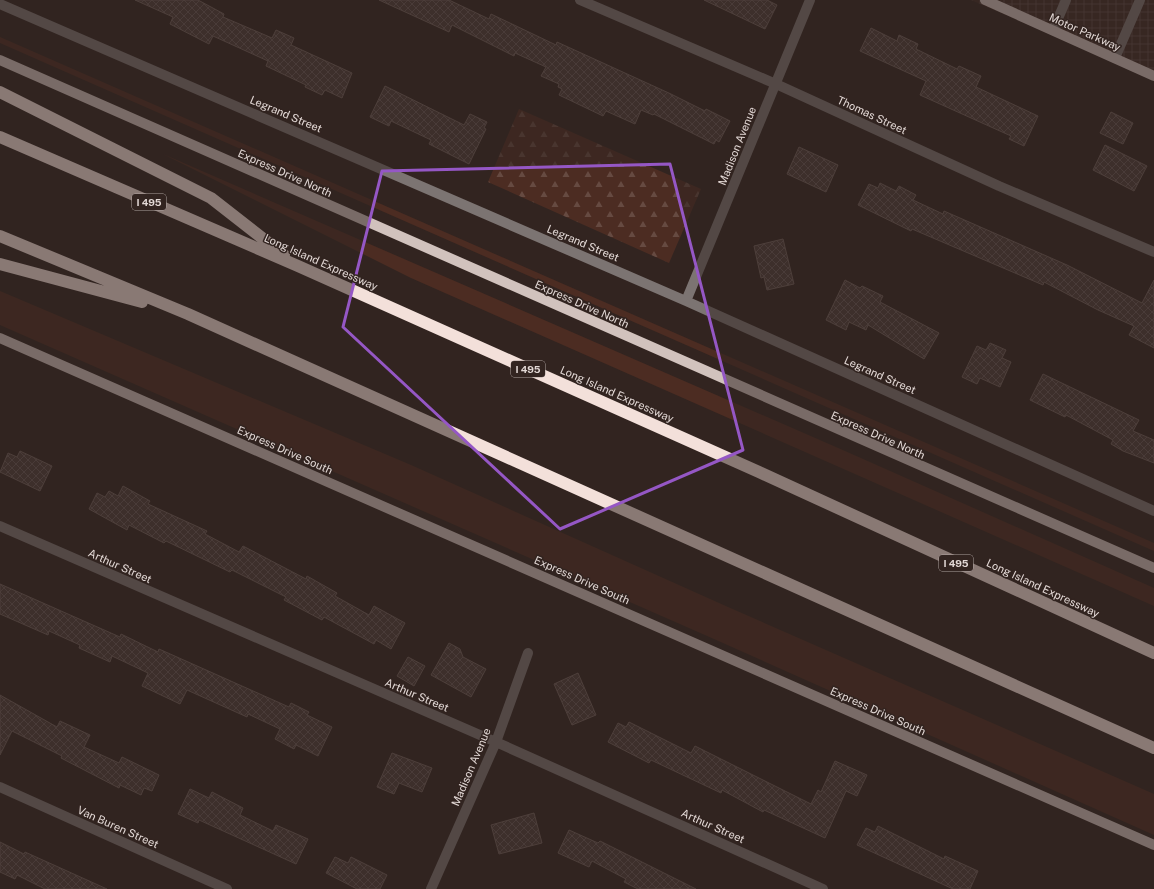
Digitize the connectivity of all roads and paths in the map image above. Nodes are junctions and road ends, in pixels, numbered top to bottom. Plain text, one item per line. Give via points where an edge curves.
1 (580, 0) edge
2 (810, 0) edge
3 (985, 0) edge
4 (1066, 0) edge
5 (1140, 0) edge
6 (0, 4) edge
7 (1053, 30) junction
8 (1115, 58) junction
9 (0, 60) edge
10 (1154, 76) edge
11 (776, 84) junction
12 (0, 92) edge
13 (0, 137) edge
14 (0, 236) edge
15 (1154, 252) edge
16 (0, 264) edge
17 (298, 266) junction
18 (686, 301) junction
19 (188, 314) junction
20 (0, 338) edge
21 (1154, 511) edge
22 (0, 526) edge
23 (1154, 568) edge
24 (528, 653) dead end
25 (1154, 653) edge
26 (496, 742) junction
27 (1154, 748) edge
28 (0, 787) edge
29 (1154, 845) edge
30 (227, 889) edge
31 (431, 889) edge
32 (823, 889) edge

1 - 11 street, Thomas Street
2 - 11 street, Madison Avenue
3 - 7 main road, Motor Parkway
4 - 7 street
5 - 8 street
6 - 18 street, Legrand Street
7 - 8 main road, Motor Parkway
8 - 10 main road, Motor Parkway
9 - 23 main road, Express Drive North
11 - 15 street, Thomas Street via 999,186
11 - 18 street, Madison Avenue
12 - 17 highway via 211,198
13 - 17 highway, Long Island Expressway / I 495
14 - 19 highway
16 - 19 highway
17 - 25 highway, Long Island Expressway / I 495 via 759,472
18 - 21 street, Legrand Street
19 - 27 highway
20 - 29 main road, Express Drive South
22 - 26 street, Arthur Street
24 - 26 street, Madison Avenue
26 - 31 street, Madison Avenue
26 - 32 street, Arthur Street
28 - 30 street, Van Buren Street

